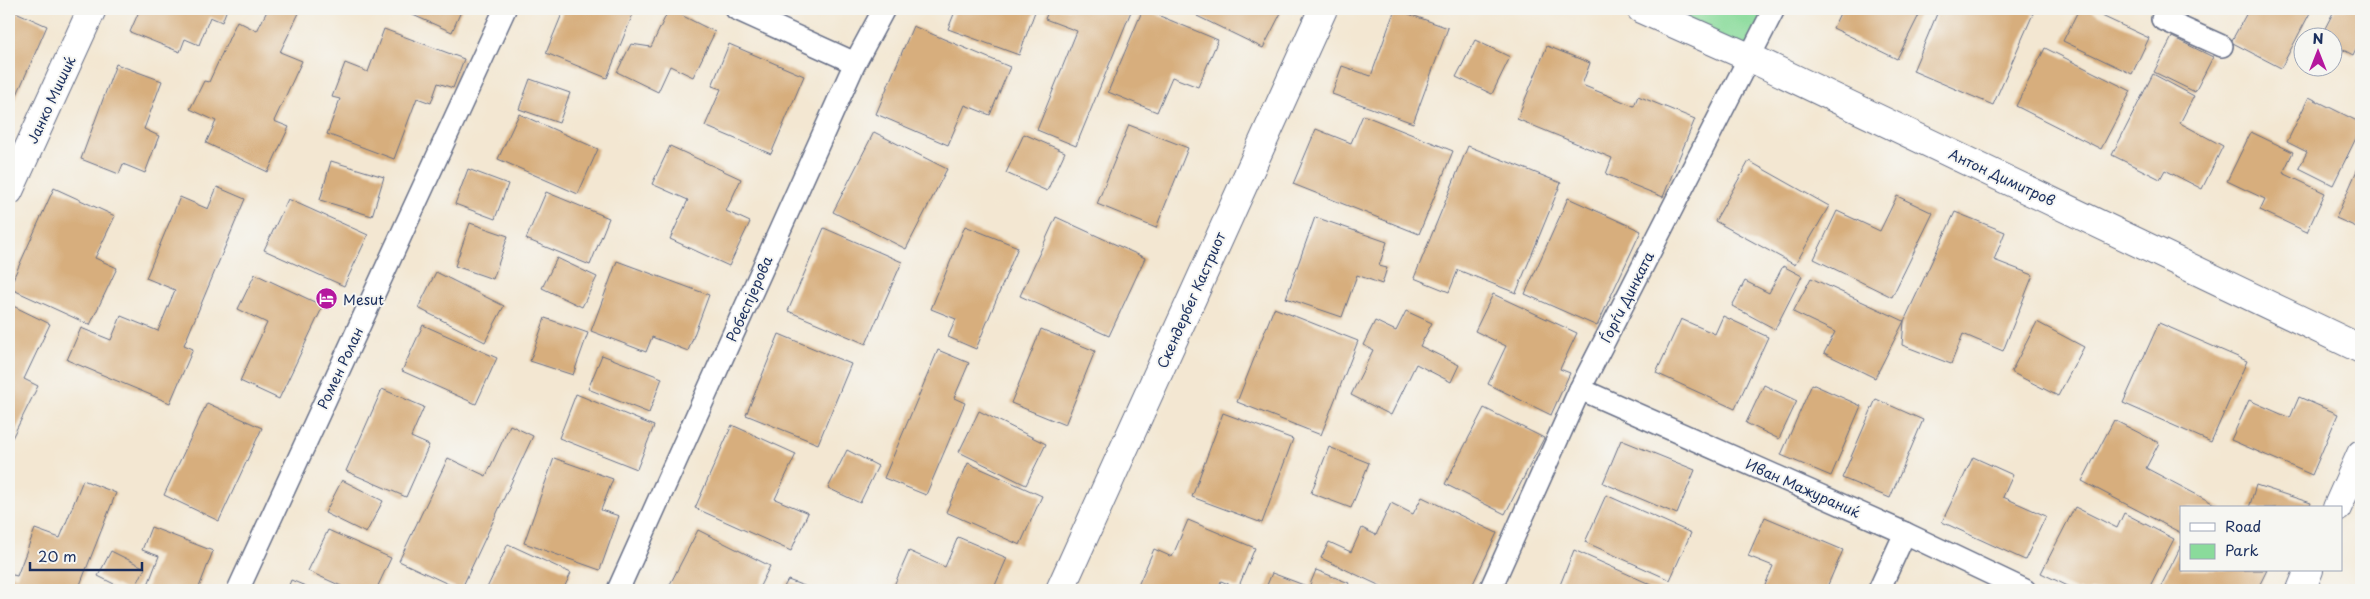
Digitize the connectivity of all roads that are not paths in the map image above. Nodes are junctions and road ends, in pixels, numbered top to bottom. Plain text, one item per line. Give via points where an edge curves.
1 (92, 9) edge
2 (505, 9) edge
3 (736, 9) edge
4 (884, 9) edge
5 (1323, 9) edge
6 (1641, 9) edge
7 (1774, 9) edge
8 (2167, 9) edge
9 (2222, 46) dead end
10 (1751, 58) junction
11 (855, 63) junction
12 (9, 191) edge
13 (2361, 348) edge
14 (1580, 389) junction
15 (2361, 454) edge
16 (2338, 506) edge
17 (1905, 533) junction
18 (2309, 572) edge
19 (238, 590) edge
20 (618, 590) edge
21 (1060, 590) edge
22 (1490, 590) edge
23 (1879, 590) edge
24 (2025, 590) edge
25 (2301, 590) edge

1 - 12 street, Јанко Мишиќ
2 - 19 lane, Ромен Ролан
3 - 11 lane
4 - 11 lane, Робеспјерова
5 - 21 street, Скендербег Кастриот
6 - 10 street, Антон Димитров
7 - 10 lane, Ѓорѓи Динката
8 - 9 lane via 2162,19
10 - 13 street, Антон Димитров
10 - 14 lane, Ѓорѓи Динката
11 - 20 lane, Робеспјерова
14 - 17 lane, Иван Мажураниќ
14 - 22 lane, Ѓорѓи Динката
15 - 16 street
17 - 23 lane
17 - 24 lane, Иван Мажураниќ
18 - 25 street

